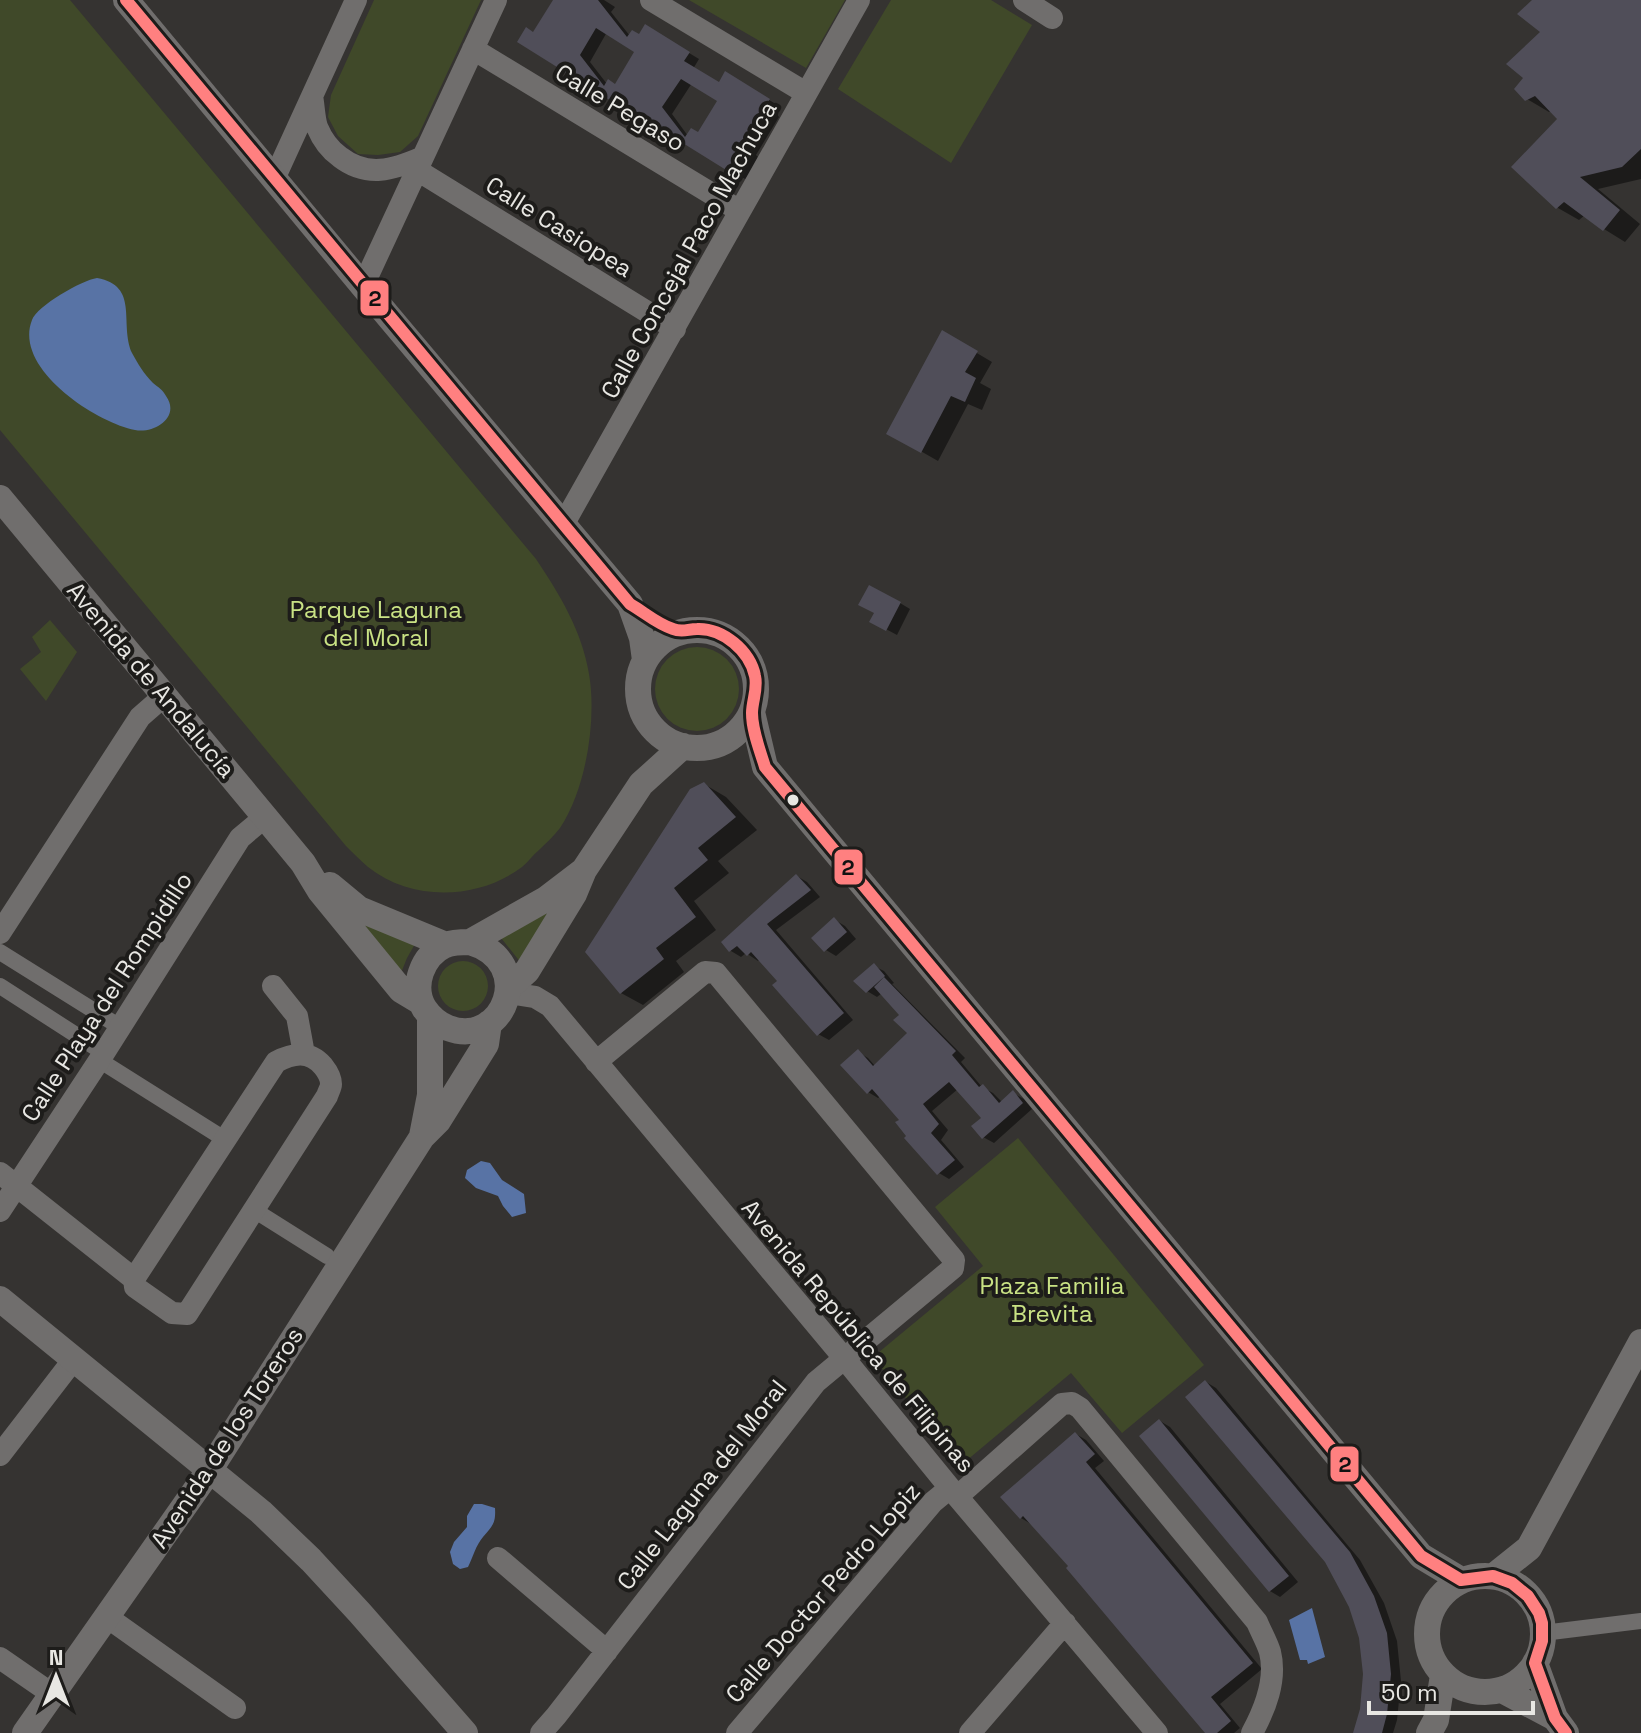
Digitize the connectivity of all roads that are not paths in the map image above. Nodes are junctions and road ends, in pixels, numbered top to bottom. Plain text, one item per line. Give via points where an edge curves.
1 (126, 0) edge
2 (356, 0) edge
3 (496, 0) edge
4 (651, 0) edge
5 (859, 0) edge
6 (1024, 0) edge
7 (1052, 18) dead end
8 (473, 49) junction
9 (806, 93) junction
10 (312, 95) junction
11 (420, 164) junction
12 (275, 177) junction
13 (740, 211) junction
14 (363, 286) junction
15 (675, 329) junction
16 (0, 498) edge
17 (563, 525) junction
18 (630, 604) junction
19 (679, 632) junction
20 (645, 660) junction
21 (164, 696) junction
22 (752, 712) junction
23 (652, 727) junction
24 (719, 744) junction
25 (683, 746) junction
26 (765, 767) junction
27 (641, 784) junction
28 (265, 817) junction
29 (303, 863) junction
30 (584, 870) junction
31 (0, 933) edge
32 (458, 943) junction
33 (0, 952) edge
34 (0, 986) edge
35 (273, 986) dead end
36 (508, 990) junction
37 (426, 1009) junction
38 (489, 1023) junction
39 (120, 1027) junction
40 (304, 1054) junction
41 (102, 1056) junction
42 (596, 1062) junction
43 (422, 1137) junction
44 (226, 1140) junction
45 (8, 1179) edge
46 (254, 1210) junction
47 (0, 1211) edge
48 (327, 1256) dead end
49 (134, 1279) junction
50 (0, 1299) edge
51 (1641, 1342) edge
52 (844, 1358) junction
53 (74, 1359) junction
54 (0, 1455) edge
55 (209, 1471) junction
56 (954, 1492) junction
57 (1529, 1548) junction
58 (1421, 1556) junction
59 (498, 1558) dead end
60 (1494, 1576) junction
61 (1461, 1580) junction
62 (1526, 1593) junction
63 (1432, 1608) junction
64 (107, 1617) junction
65 (1641, 1621) edge
66 (1065, 1623) junction
67 (1543, 1633) junction
68 (607, 1651) junction
69 (0, 1658) edge
70 (1535, 1663) junction
71 (1443, 1675) junction
72 (1502, 1690) junction
73 (1472, 1691) junction
74 (52, 1694) junction
75 (235, 1708) dead end
76 (1432, 1726) edge
77 (1560, 1726) edge
78 (25, 1733) edge
79 (465, 1733) edge
80 (541, 1733) edge
81 (737, 1733) edge
82 (970, 1733) edge
83 (1157, 1733) edge
84 (1252, 1733) edge

1 - 12 street
2 - 10 street
3 - 8 street
4 - 9 street
5 - 9 street, Calle Concejal Paco Machuca
6 - 7 street
8 - 11 street
8 - 13 street, Calle Pegaso
9 - 13 street, Calle Concejal Paco Machuca
10 - 11 street via 317,127 330,150 349,164 379,171
10 - 12 street
11 - 14 street
11 - 15 street, Calle Casiopea
12 - 14 street
13 - 15 street, Calle Concejal Paco Machuca
14 - 17 street
15 - 17 street, Calle Concejal Paco Machuca
16 - 21 street, Avenida de Andalucía
17 - 18 street
18 - 19 street
18 - 20 street
19 - 20 street
19 - 22 street via 713,632 741,649 756,679
20 - 23 street via 638,695
21 - 28 street, Avenida de Andalucía
21 - 31 street via 140,717
22 - 24 street via 744,726
22 - 26 street
23 - 25 street
23 - 27 street
24 - 25 street
24 - 26 street
25 - 27 street
26 - 58 street
27 - 30 street
28 - 29 street, Avenida de Andalucía
28 - 39 street, Calle Playa del Rompidillo via 240,838
29 - 32 street, Avenida de Andalucía via 359,909
29 - 37 street, Avenida de Andalucía via 401,990
30 - 32 street via 546,899
30 - 36 street via 527,971
32 - 36 street via 493,953 507,975
32 - 37 street via 434,952 425,962 418,989
33 - 39 street
34 - 41 street
35 - 40 street via 297,1016
36 - 38 street via 504,1005
36 - 42 street, Avenida República de Filipinas via 550,1006
37 - 38 street via 452,1029 465,1031
37 - 43 street, Avenida de los Toreros via 430,1095
38 - 43 street, Avenida de los Toreros via 486,1044 438,1121
39 - 41 street, Calle Playa del Rompidillo
40 - 44 street via 276,1062
40 - 46 street via 327,1071 327,1096
41 - 44 street
41 - 45 street, Calle Playa del Rompidillo
42 - 52 street, Avenida República de Filipinas
42 - 52 street, Calle Laguna del Moral via 705,972 716,973 954,1260 953,1268
43 - 55 street, Avenida de los Toreros
44 - 49 street
45 - 47 street, Calle Playa del Rompidillo
45 - 49 street
46 - 48 street
46 - 49 street via 187,1314 172,1313 135,1287
50 - 53 street
51 - 57 street
52 - 56 street, Avenida República de Filipinas
52 - 68 street, Calle Laguna del Moral via 816,1382
53 - 54 street
53 - 55 street
55 - 64 street, Avenida de los Toreros
55 - 79 street via 311,1560
56 - 66 street, Avenida República de Filipinas
56 - 81 street, Calle Doctor Pedro Lopiz via 933,1502
56 - 84 street, Calle Doctor Pedro Lopiz via 1062,1404 1080,1408 1257,1622 1270,1653 1272,1675
57 - 60 street
57 - 62 street
58 - 61 street
58 - 63 street
59 - 68 street
60 - 61 street
60 - 62 street
61 - 63 street
62 - 67 street via 1537,1607
63 - 71 street via 1427,1643
64 - 74 street, Avenida de los Toreros
64 - 75 street
65 - 67 street
66 - 82 street
66 - 83 street, Avenida República de Filipinas
67 - 70 street
68 - 80 street, Calle Laguna del Moral
69 - 74 street
70 - 72 street via 1527,1675
70 - 77 street
71 - 73 street
71 - 76 street
72 - 73 street
72 - 77 street
73 - 76 street
74 - 78 street, Avenida de los Toreros

